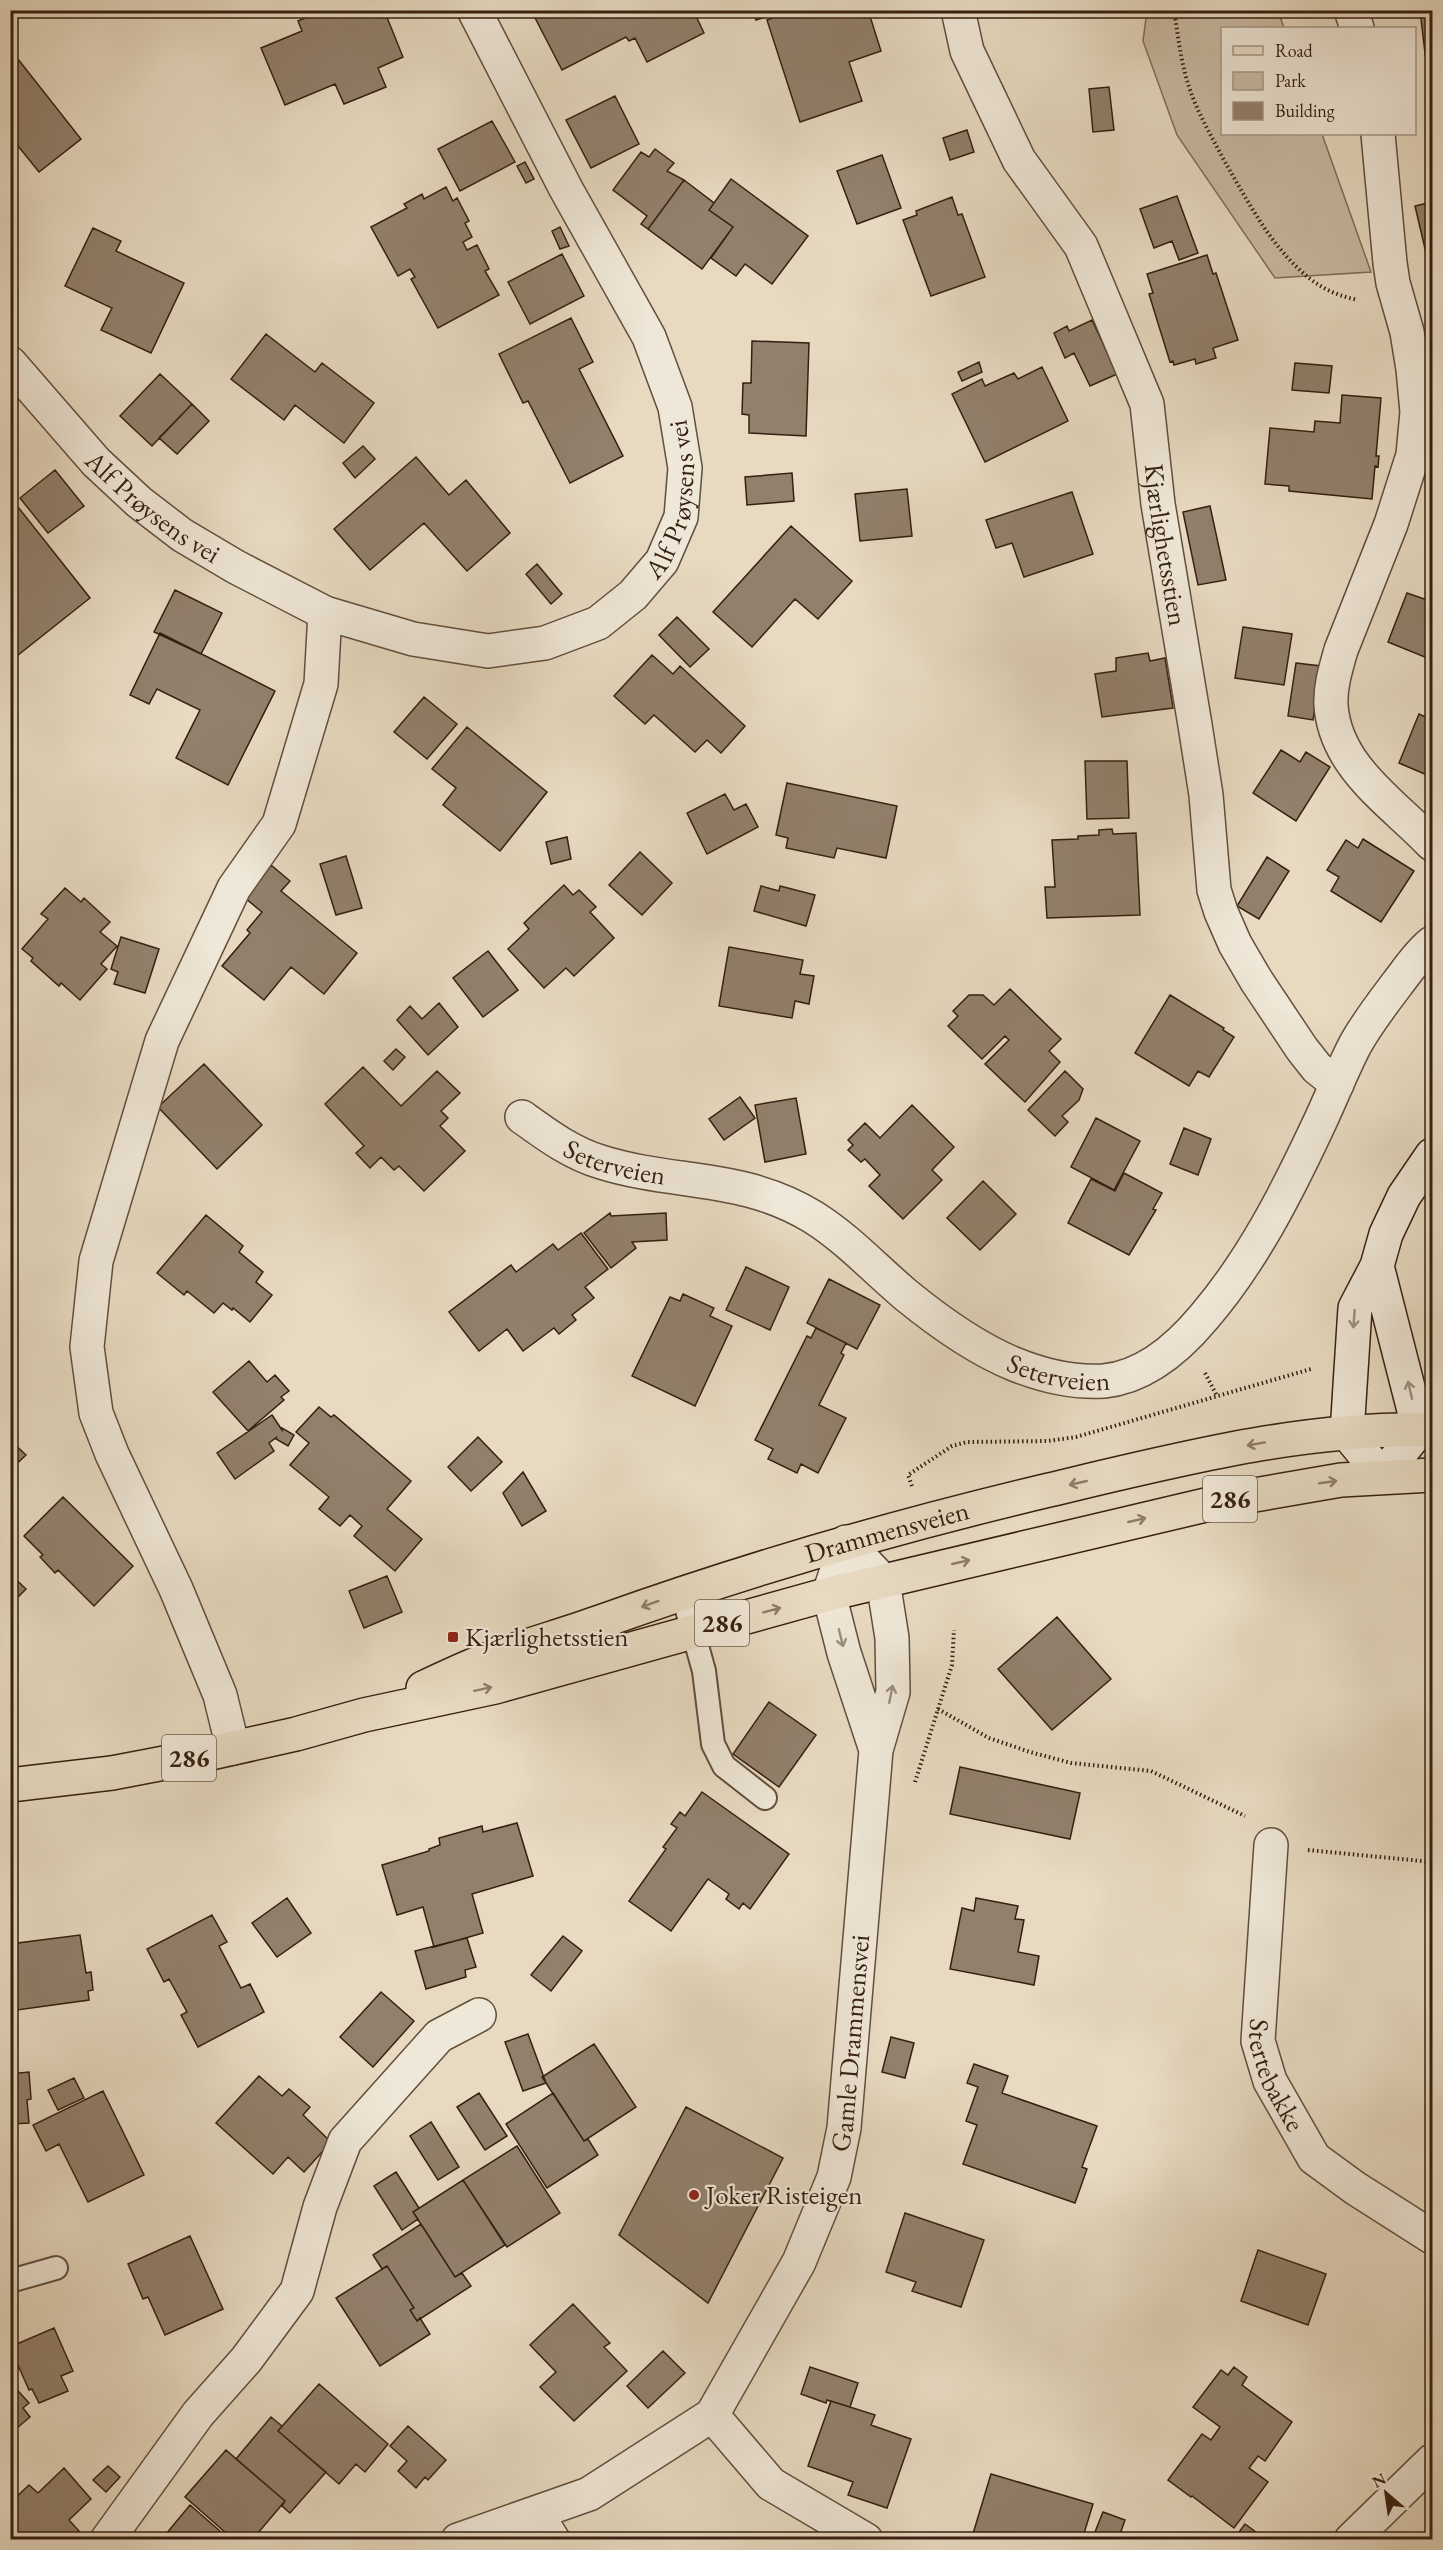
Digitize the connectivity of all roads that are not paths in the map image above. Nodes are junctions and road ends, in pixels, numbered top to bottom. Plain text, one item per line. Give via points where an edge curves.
1 (474, 10) edge
2 (958, 10) edge
3 (1351, 10) edge
4 (1356, 27) edge
5 (1378, 135) edge
6 (10, 363) edge
7 (326, 613) junction
8 (1432, 844) edge
9 (1432, 943) edge
10 (1337, 1084) junction
11 (522, 1117) dead end
12 (1432, 1155) edge
13 (1377, 1266) junction
14 (1426, 1430) edge
15 (1347, 1433) junction
16 (1432, 1475) edge
17 (1382, 1476) junction
18 (846, 1542) junction
19 (883, 1581) junction
20 (682, 1592) junction
21 (829, 1594) junction
22 (693, 1631) junction
23 (364, 1714) junction
24 (232, 1748) junction
25 (876, 1750) junction
26 (10, 1785) edge
27 (765, 1798) dead end
28 (1271, 1845) road end
29 (479, 2015) dead end
30 (1432, 2237) edge
31 (56, 2268) dead end
32 (10, 2281) edge
33 (712, 2415) junction
34 (1432, 2461) edge
35 (545, 2527) edge
36 (107, 2540) edge
37 (458, 2540) edge
38 (866, 2540) edge
39 (1351, 2540) edge

1 - 7 street, Alf Prøysens vei via 566,189 649,337 675,407 685,468 681,517 662,561 633,596 598,623 545,643 488,651 412,639
2 - 10 street, Kjærlighetsstien via 967,51 1019,160 1081,246 1147,404 1158,504 1206,795 1214,890 1221,912 1256,980 1302,1049
3 - 4 street
5 - 8 street via 1386,233 1397,300 1407,332 1417,412 1413,455 1391,524 1341,650 1331,704 1344,752 1358,772
6 - 7 street, Alf Prøysens vei via 96,462 139,502 236,567
7 - 24 street via 321,684 279,824 234,888 162,1041 96,1261 87,1347 96,1413 220,1695
9 - 10 street, Seterveien via 1374,1015
10 - 11 street, Seterveien via 1274,1214 1212,1307 1162,1357 1126,1376 1105,1381 1048,1374 1014,1364 974,1344 906,1295 851,1245 786,1202 740,1187 601,1162 561,1144
12 - 13 street via 1404,1196 1386,1234
14 -> 13 street
13 -> 15 street via 1355,1308
14 - 15 main road, Drammensveien / 286
14 - 17 street
15 - 17 street
15 -> 18 main road, Drammensveien / 286 via 1285,1439 1156,1465
16 - 17 main road, Drammensveien / 286
19 -> 17 main road, Drammensveien / 286 via 1278,1489
18 - 19 street
18 - 20 main road, Drammensveien / 286
18 - 21 street
19 - 21 main road, Drammensveien / 286
25 -> 19 street, Gamle Drammensvei via 893,1692 892,1638
20 - 22 lane
20 -> 23 main road, Drammensveien / 286 via 481,1662
22 -> 21 main road, Drammensveien / 286
21 -> 25 street, Gamle Drammensvei
23 -> 22 main road, Drammensveien / 286 via 495,1687
22 - 27 lane via 704,1671 713,1744 719,1758
23 - 24 main road, Drammensveien / 286
24 - 26 main road, Drammensveien / 286 via 112,1773
25 - 33 street, Gamle Drammensvei via 849,2086 834,2177 799,2262
28 - 30 street, Stertebakke via 1258,2041 1270,2081 1314,2158
29 - 36 street via 439,2036 345,2140 320,2207 297,2291 246,2360 198,2414
31 - 32 lane
33 - 35 street, Gamle Drammensvei
33 - 38 street via 771,2484
34 - 39 street
35 - 37 street, Gamle Drammensvei

